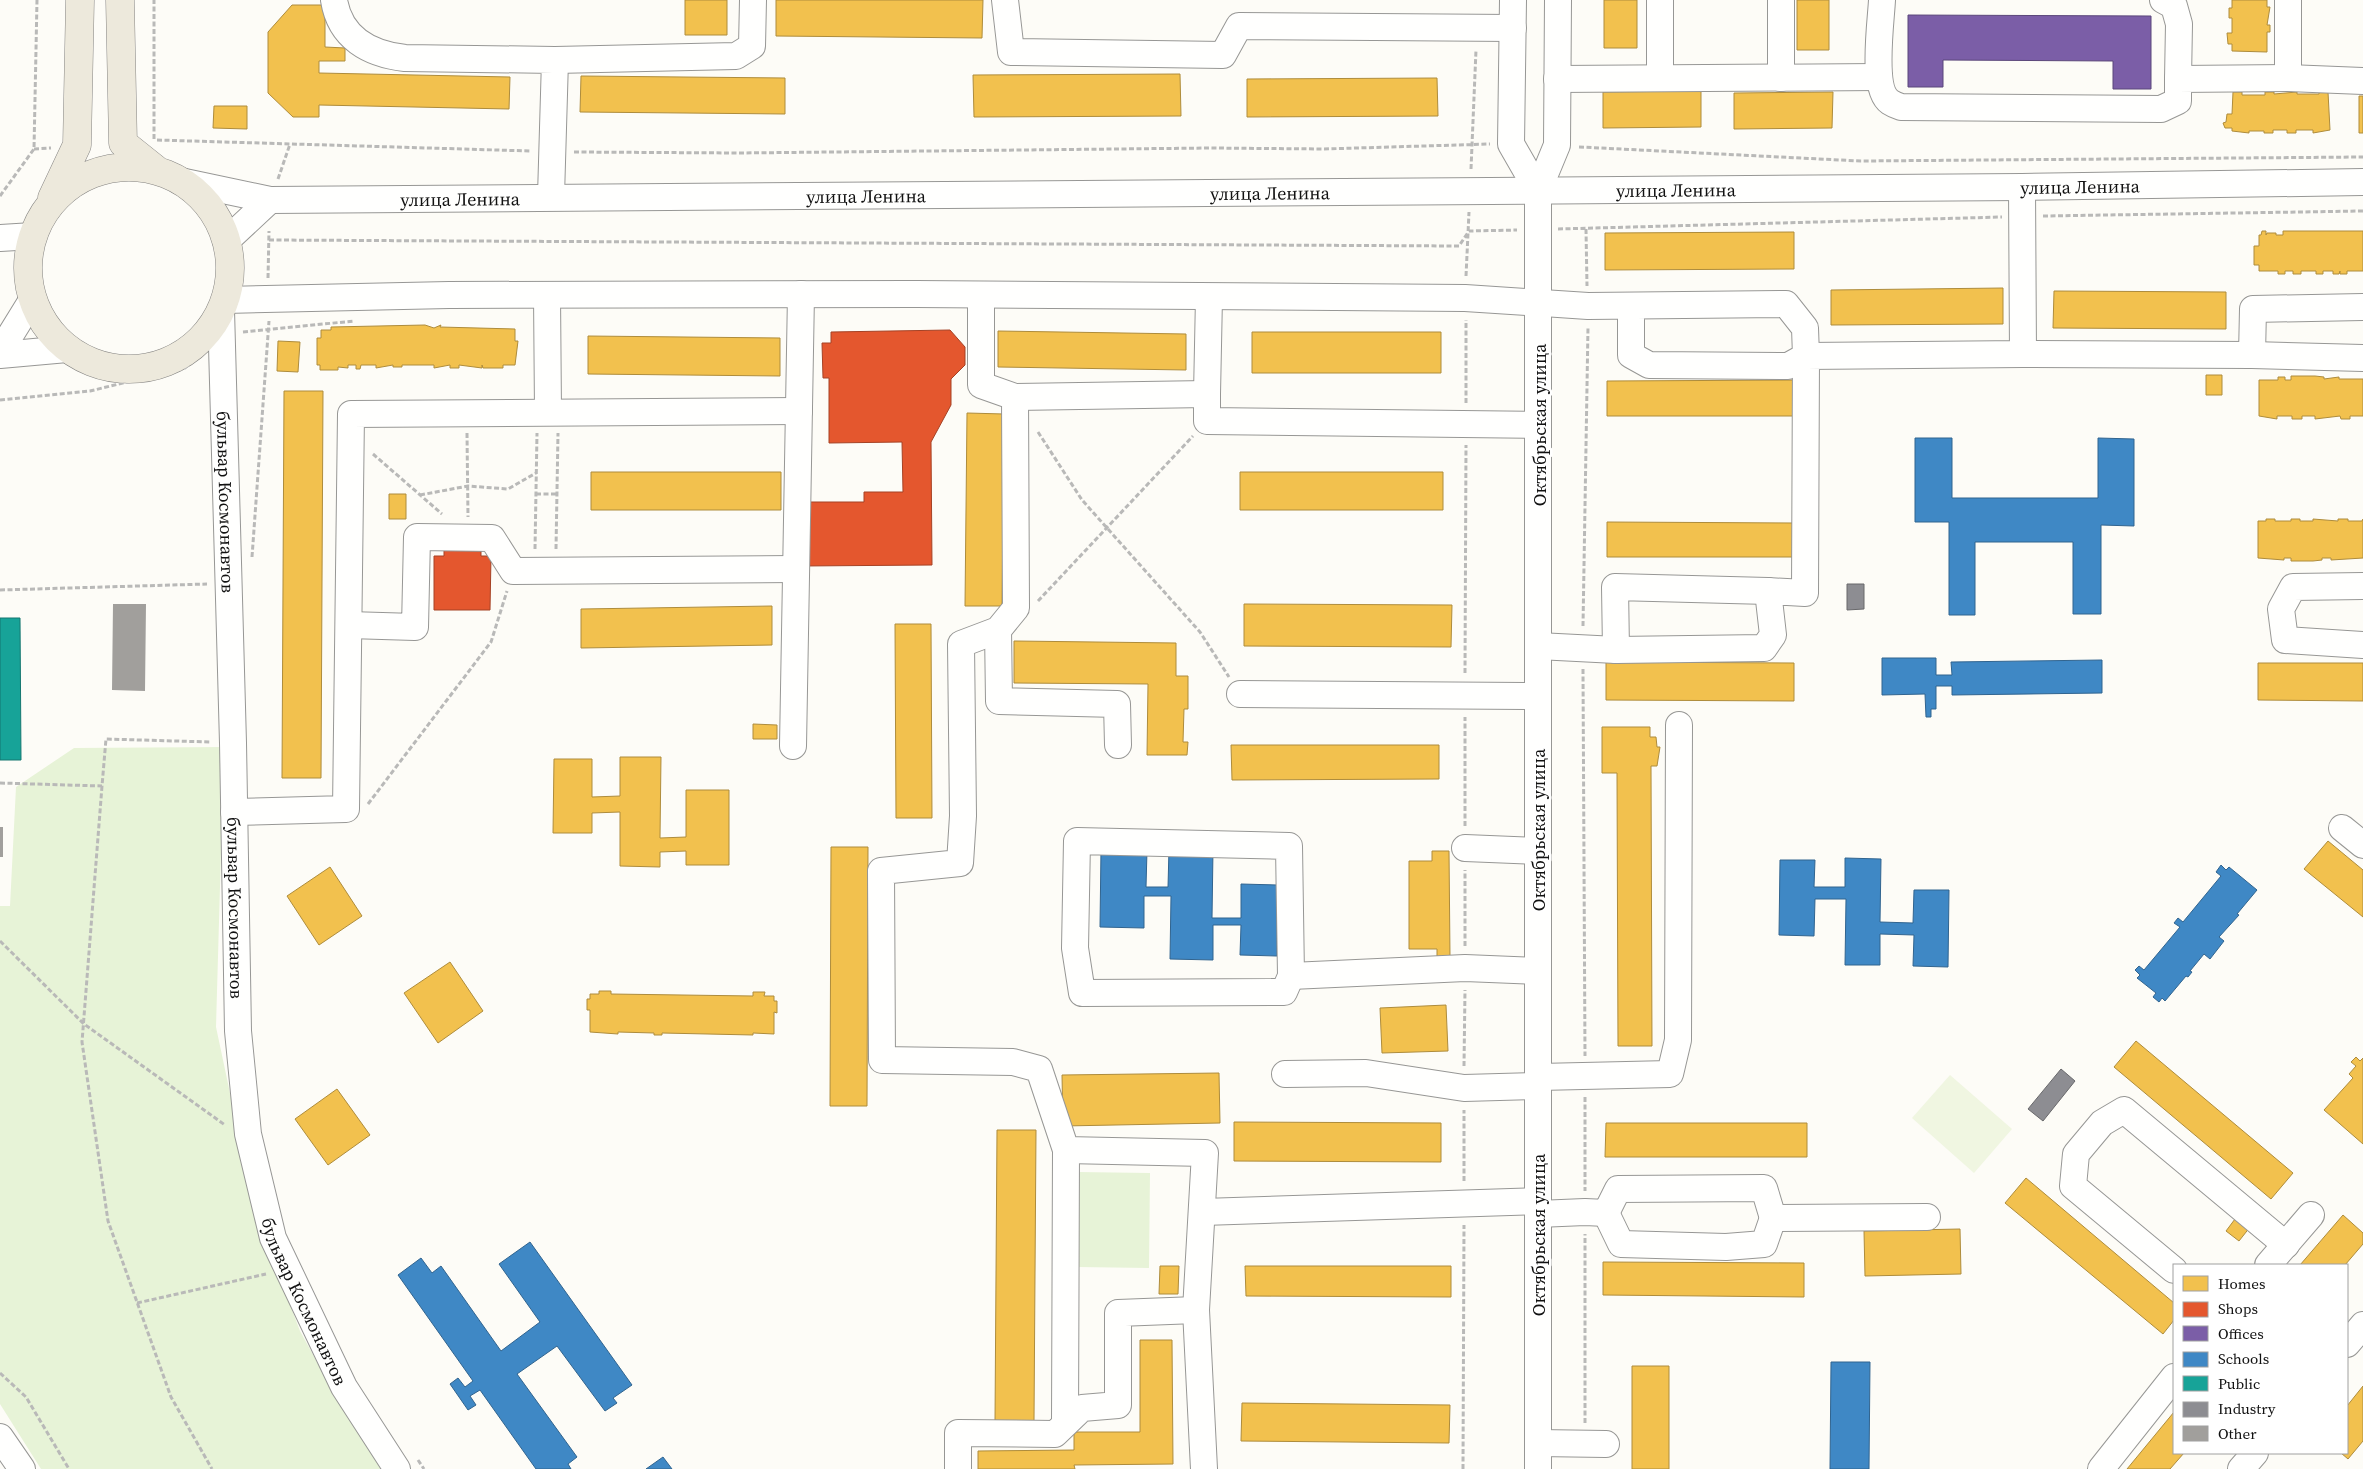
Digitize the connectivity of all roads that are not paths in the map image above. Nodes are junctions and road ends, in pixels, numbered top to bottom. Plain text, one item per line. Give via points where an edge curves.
1 (80, 0) edge
2 (120, 0) edge
3 (334, 0) edge
4 (753, 0) edge
5 (1005, 0) edge
6 (1513, 0) edge
7 (1558, 0) edge
8 (1660, 0) edge
9 (1781, 0) edge
10 (1882, 0) edge
11 (2163, 0) edge
12 (2288, 0) edge
13 (1513, 28) junction
14 (556, 60) junction
15 (1879, 77) junction
16 (1660, 78) junction
17 (1781, 78) junction
18 (2288, 78) junction
19 (1557, 79) junction
20 (2178, 79) junction
21 (2363, 81) edge
22 (170, 176) junction
23 (2363, 182) edge
24 (2022, 187) junction
25 (1538, 191) junction
26 (550, 196) junction
27 (270, 200) junction
28 (48, 206) junction
29 (32, 236) junction
30 (0, 238) edge
31 (226, 241) junction
32 (547, 294) junction
33 (801, 294) junction
34 (981, 296) junction
35 (1209, 297) junction
36 (32, 300) junction
37 (1540, 303) junction
38 (1631, 306) junction
39 (2363, 307) edge
40 (222, 315) junction
41 (67, 349) junction
42 (0, 353) edge
43 (2023, 354) junction
44 (2252, 354) junction
45 (1806, 356) junction
46 (2363, 358) edge
47 (1207, 394) junction
48 (1015, 397) junction
49 (799, 411) junction
50 (548, 412) junction
51 (1538, 425) junction
52 (796, 569) junction
53 (2363, 586) edge
54 (1768, 591) junction
55 (349, 625) junction
56 (998, 630) junction
57 (2363, 645) edge
58 (1538, 646) junction
59 (1616, 650) junction
60 (1240, 694) road end
61 (1538, 696) junction
62 (1679, 725) dead end
63 (1118, 745) dead end
64 (794, 746) dead end
65 (234, 812) junction
66 (2342, 828) dead end
67 (2363, 845) edge
68 (1465, 848) road end
69 (1538, 851) junction
70 (1538, 971) junction
71 (1291, 976) junction
72 (1286, 1074) dead end
73 (1539, 1082) junction
74 (1066, 1150) junction
75 (1538, 1207) junction
76 (1203, 1212) junction
77 (1595, 1212) junction
78 (2311, 1215) dead end
79 (1927, 1217) dead end
80 (1773, 1218) junction
81 (2286, 1244) junction
82 (2269, 1264) edge
83 (2173, 1269) edge
84 (1196, 1310) junction
85 (2363, 1325) edge
86 (2348, 1343) edge
87 (2173, 1379) edge
88 (1066, 1422) junction
89 (0, 1436) edge
90 (1538, 1444) junction
91 (1595, 1444) road end
92 (405, 1461) edge
93 (22, 1469) edge
94 (958, 1469) edge
95 (1204, 1469) edge
96 (1538, 1469) edge
97 (2101, 1469) edge

1 - 28 main road via 77,144
2 - 22 main road via 123,143
3 - 14 street via 335,11 346,32 360,44 385,56
4 - 14 street via 752,46 736,56
5 - 13 street via 1011,52 1223,56 1239,26
6 - 13 street
7 - 19 street, Октябрьская улица
8 - 16 street
9 - 17 street
10 - 15 street
11 - 20 street via 2174,6 2179,24
12 - 18 street
13 - 25 street, Октябрьская улица via 1511,144
14 - 26 street
15 - 17 street
15 - 20 street via 1890,102 1901,107 2161,109 2178,101
16 - 17 street
16 - 19 street
18 - 20 street
18 - 21 street
19 - 25 street, Октябрьская улица via 1557,145
22 - 27 street, улица Ленина
22 - 28 main road, улица Ленина via 128,167 98,172 71,185
22 - 31 main road, улица Ленина via 201,197 216,218
23 - 24 street, улица Ленина
24 - 25 street, улица Ленина
24 - 43 street
25 - 26 street, улица Ленина
25 - 37 street, Октябрьская улица
26 - 27 street, улица Ленина
27 - 31 street
28 - 29 main road, улица Ленина
29 - 30 street
29 - 36 main road, улица Ленина via 27,268
31 - 40 main road, улица Ленина via 229,277
32 - 33 street
32 - 40 street via 268,300
32 - 50 street
33 - 34 street
33 - 49 street
34 - 35 street
34 - 48 street via 982,385
35 - 37 street via 1465,298
35 - 47 street
36 - 41 main road, улица Ленина via 46,327
36 - 42 street
37 - 38 street
37 - 51 street, Октябрьская улица
38 - 45 street via 1786,304 1805,328
38 - 45 street via 1631,355 1649,365 1788,366
39 - 44 street via 2253,309
40 - 41 main road, улица Ленина via 193,346 174,359 153,367 108,368
40 - 65 street, бульвар Космонавтов
41 - 42 street
43 - 44 street
43 - 45 street
44 - 46 street
45 - 54 street via 1805,593
47 - 48 street
47 - 51 street via 1207,421
48 - 56 street via 1016,608
49 - 50 street
49 - 52 street
50 - 55 street via 351,414
51 - 58 street, Октябрьская улица
52 - 55 street via 535,571 492,538 417,536 415,627
52 - 64 street
53 - 57 street via 2293,587 2282,609 2285,640
54 - 59 street via 1773,635 1764,648
54 - 59 street via 1615,587
55 - 65 street via 346,809
56 - 63 street via 999,701 1118,704
56 - 74 street via 961,644 963,816 960,863 881,871 882,1060 1013,1062 1039,1070
58 - 59 street
58 - 61 street, Октябрьская улица
60 - 61 street
61 - 69 street, Октябрьская улица
62 - 73 street via 1678,1040 1670,1074 1585,1076
65 - 92 street, бульвар Космонавтов via 238,1031 248,1134 273,1238 344,1387
66 - 67 street
68 - 69 street
69 - 70 street, Октябрьская улица
70 - 71 street via 1465,968
70 - 73 street, Октябрьская улица
71 - 71 street via 1284,992 1082,993 1075,948 1078,841 1289,846
72 - 73 street via 1366,1072 1464,1088
73 - 75 street, Октябрьская улица
74 - 76 street via 1205,1153
74 - 88 street
75 - 76 street via 1464,1204
75 - 77 street
75 - 90 street, Октябрьская улица
76 - 84 street
77 - 80 street via 1618,1189 1764,1188
77 - 80 street via 1621,1244 1726,1247 1764,1244
78 - 81 street
79 - 80 street
81 - 82 street
81 - 83 street via 2124,1110 2102,1123 2076,1154 2073,1186
84 - 88 street via 1118,1313 1118,1405 1082,1408
84 - 95 street
85 - 86 street
87 - 97 street
88 - 94 street via 1055,1434 958,1433
89 - 93 street
90 - 91 street
90 - 96 street, Октябрьская улица

